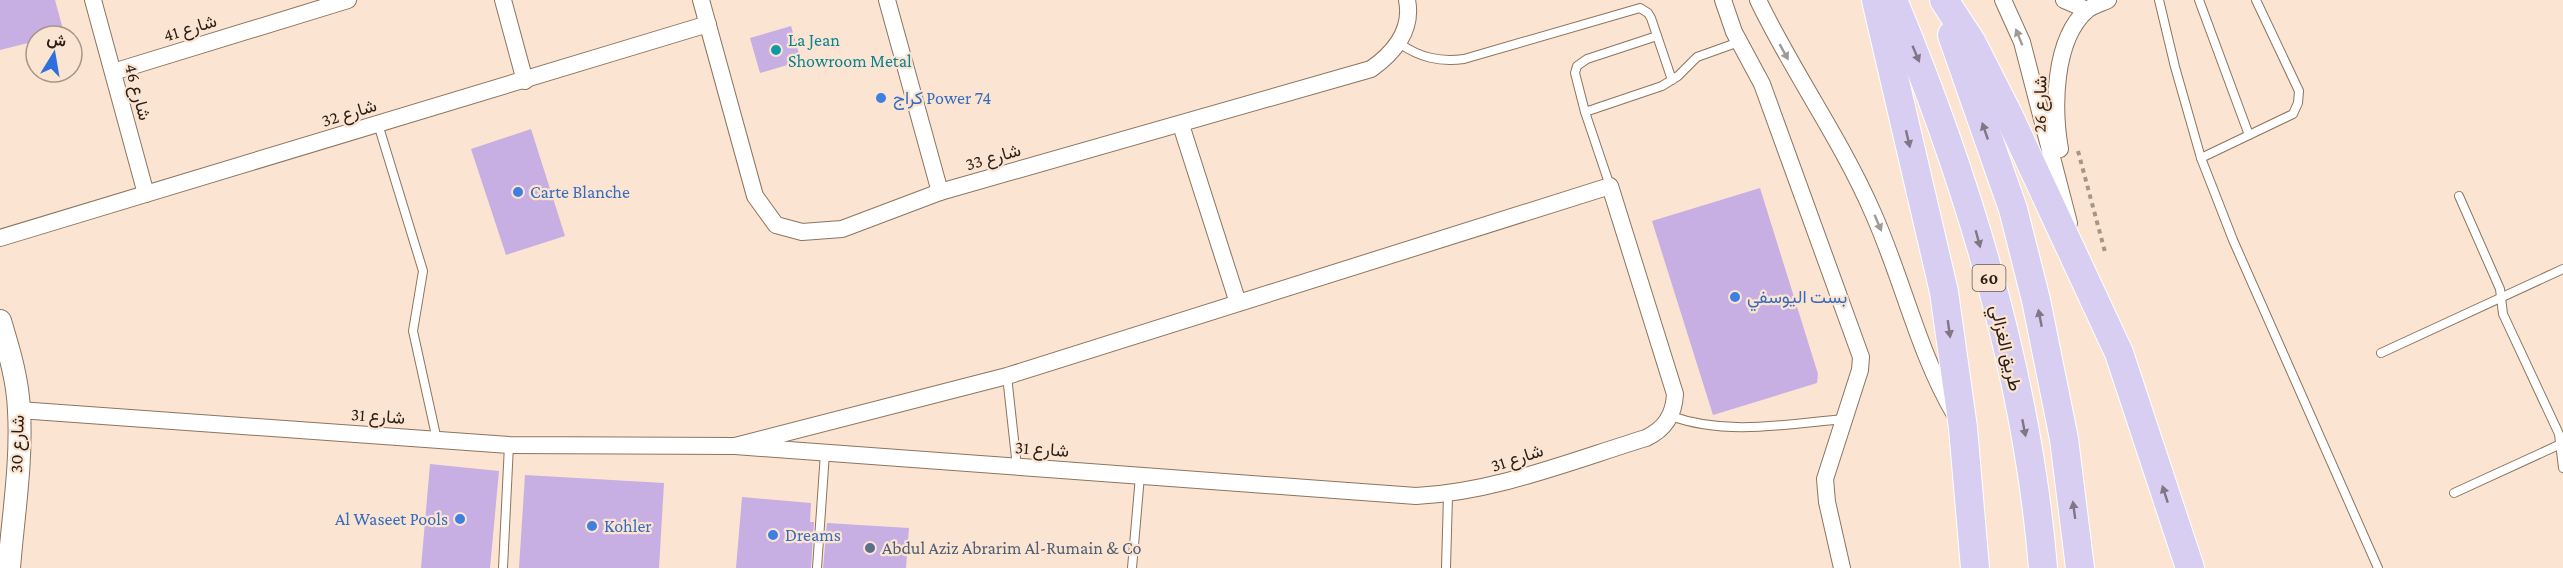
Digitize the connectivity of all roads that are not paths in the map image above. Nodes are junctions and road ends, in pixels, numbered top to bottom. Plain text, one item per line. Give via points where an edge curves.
1 (93, 0) edge
2 (348, 0) edge
3 (503, 0) edge
4 (701, 0) edge
5 (887, 0) edge
6 (1407, 0) edge
7 (1723, 0) edge
8 (1758, 0) edge
9 (1876, 0) edge
10 (1893, 0) edge
11 (1942, 0) edge
12 (2003, 0) edge
13 (2064, 0) edge
14 (2108, 0) edge
15 (2159, 0) edge
16 (2199, 0) edge
17 (2256, 0) edge
18 (2087, 10) junction
19 (708, 24) junction
20 (1657, 36) junction
21 (1739, 42) junction
22 (1399, 43) junction
23 (113, 72) junction
24 (1672, 80) junction
25 (525, 81) junction
26 (1585, 112) junction
27 (378, 124) junction
28 (1181, 125) junction
29 (2249, 135) junction
30 (2201, 158) junction
31 (1610, 186) junction
32 (940, 192) junction
33 (146, 194) junction
34 (2459, 196) dead end
35 (2065, 204) junction
36 (0, 238) edge
37 (2074, 256) junction
38 (2563, 269) edge
39 (2501, 298) junction
40 (1238, 303) junction
41 (0, 321) edge
42 (2381, 353) dead end
43 (1007, 376) junction
44 (19, 410) junction
45 (1671, 416) junction
46 (1844, 419) junction
47 (1963, 428) junction
48 (437, 440) junction
49 (2562, 444) edge
50 (509, 445) junction
51 (735, 446) junction
52 (825, 453) junction
53 (1017, 467) junction
54 (2563, 468) edge
55 (1140, 476) junction
56 (2454, 493) dead end
57 (1448, 495) junction
58 (1968, 497) junction
59 (6, 535) edge
60 (2186, 562) edge
61 (9, 568) edge
62 (503, 568) edge
63 (818, 568) edge
64 (1132, 568) edge
65 (1446, 568) edge
66 (1842, 568) edge
67 (1963, 568) edge
68 (1975, 568) edge
69 (2043, 568) edge
70 (2080, 568) edge
71 (2378, 568) edge

1 - 23 street, شارع 46
2 - 23 street, شارع 41
3 - 25 street
4 - 19 street, شارع 33
5 - 32 street
6 - 22 street, شارع 33 via 1407,25
7 - 21 street
8 -> 47 street via 1872,210 1894,261 1924,353
9 -> 47 highway via 1944,292
10 -> 69 highway, طريق الغزالي / 60 via 1926,78 1976,229 2004,331 2026,436
11 - 37 highway via 1972,43
70 -> 11 highway, طريق الغزالي / 60 via 2064,439 2036,300 2013,209
35 -> 12 street via 2022,42
13 - 18 street
14 - 18 street
15 - 30 lane
16 - 29 lane
17 - 29 lane via 2300,97 2293,114
18 - 35 street, شارع 26 via 2063,51 2057,83 2057,131 2066,178
19 - 25 street, 32 شارع
19 - 32 street, شارع 33 via 755,196 776,225 802,232 842,229
20 - 22 lane via 1648,13 1640,8 1464,59 1435,59
20 - 24 lane
20 - 26 lane via 1577,66 1575,79
21 - 24 lane via 1697,57
21 - 46 street via 1762,84 1859,351 1860,369
22 - 28 street, شارع 33 via 1371,69
23 - 33 street, شارع 46
24 - 26 lane
25 - 27 street, 32 شارع
26 - 31 lane
27 - 33 street, 32 شارع
27 - 48 lane via 423,271 413,331
28 - 32 street, شارع 33
28 - 40 street
29 - 30 lane
30 - 71 lane via 2233,240
31 - 40 street, شارع 31
31 - 45 street via 1673,383 1675,405
33 - 36 street, 32 شارع
34 - 39 lane
35 - 37 street
60 -> 37 highway via 2119,353
38 - 39 lane
39 - 42 lane
39 - 49 lane via 2503,314
40 - 43 street, شارع 31
41 - 44 street, شارع 30 via 12,361
43 - 51 street, شارع 31
43 - 53 lane
44 - 48 street, شارع 31
44 - 59 street, شارع 30 via 19,449
45 - 46 lane via 1696,424 1734,428
45 - 57 street, شارع 31 via 1646,438 1486,488
46 - 66 street via 1827,470 1825,489
47 - 58 highway
48 - 50 street, شارع 31
49 - 54 lane
49 - 56 lane
50 - 51 street, شارع 31
50 - 62 lane
51 - 52 street, شارع 31
52 - 53 street, شارع 31
52 - 63 lane
53 - 55 street, شارع 31
55 - 57 street, شارع 31 via 1385,495
55 - 64 lane
57 - 65 lane
58 - 67 highway
58 - 68 highway
59 - 61 street, شارع 30

